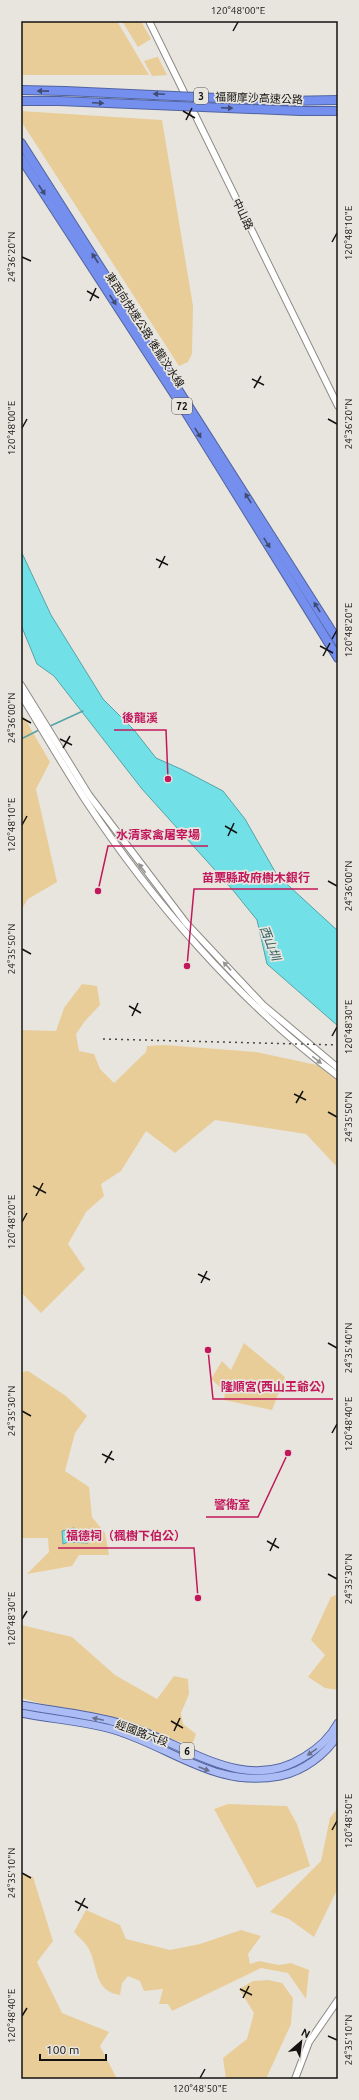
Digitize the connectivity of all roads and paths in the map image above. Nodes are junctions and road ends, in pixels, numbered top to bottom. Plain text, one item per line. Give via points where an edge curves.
1 (149, 21) edge
2 (21, 90) edge
3 (338, 100) edge
4 (21, 101) edge
5 (338, 110) edge
6 (21, 143) edge
7 (21, 158) edge
8 (338, 406) edge
9 (338, 641) edge
10 (338, 658) edge
11 (21, 685) edge
12 (21, 695) edge
13 (338, 1068) edge
14 (338, 1076) edge
15 (21, 1705) edge
16 (21, 1713) edge
17 (338, 1723) edge
18 (147, 1733) junction
19 (338, 1735) edge
20 (144, 1740) junction
21 (338, 2000) edge
22 (295, 2079) edge

1 - 8 street, 中山路
3 -> 2 highway, 福爾摩沙高速公路 / 3, bridge via 283,101
4 -> 5 highway, 福爾摩沙高速公路 / 3, bridge via 300,111
9 -> 6 highway, 東西向快速公路 後龍汶水線 / 72
7 -> 10 highway, 東西向快速公路 後龍汶水線 / 72 via 180,403
13 -> 11 street via 263,1005 186,923 89,795
12 -> 14 street via 84,798 141,878 211,959 260,1009 308,1053
18 -> 15 main road, 經國路六段 / 6 via 120,1723
16 - 20 main road, 經國路六段 / 6 via 104,1728
17 -> 18 main road, 經國路六段 / 6 via 331,1736 296,1764 262,1771 222,1766
18 - 20 main road
20 -> 19 main road, 經國路六段 / 6 via 207,1771 242,1779 256,1779 298,1771 320,1756
21 - 22 street via 309,2042

